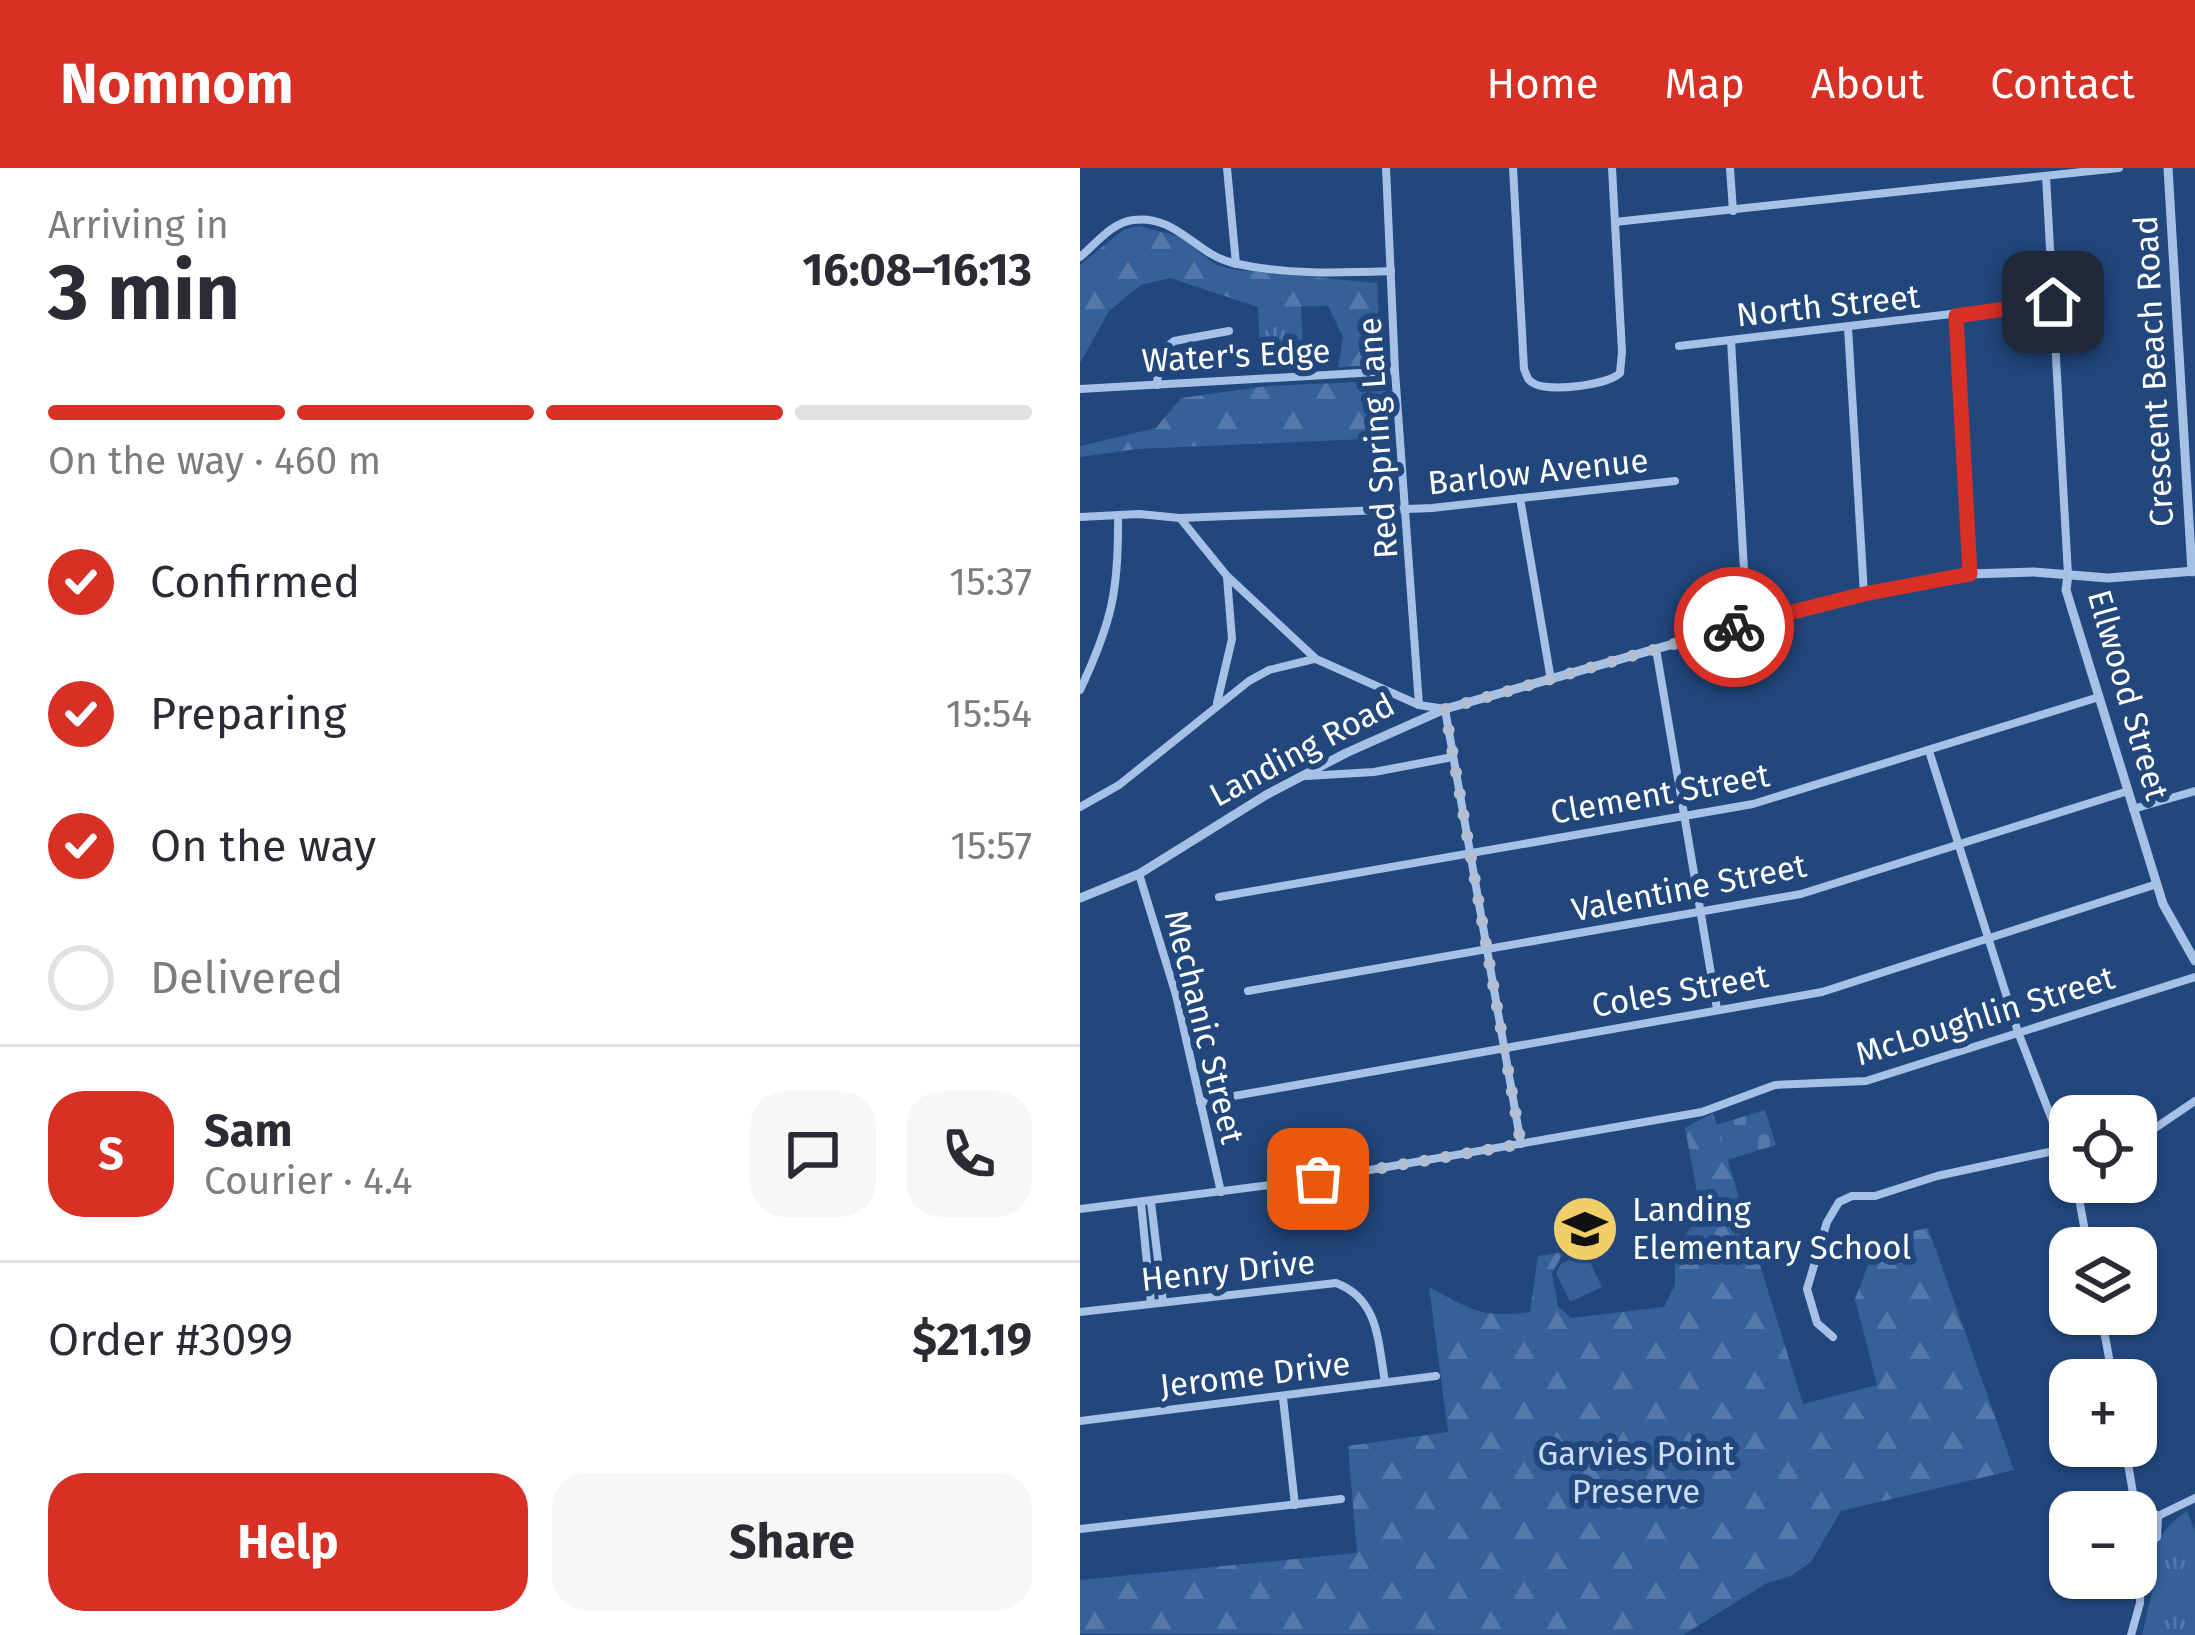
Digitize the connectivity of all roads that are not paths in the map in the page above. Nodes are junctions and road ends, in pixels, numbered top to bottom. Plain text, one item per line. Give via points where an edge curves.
1 (1227, 168) edge
2 (1386, 168) edge
3 (1513, 168) edge
4 (1612, 168) edge
5 (1730, 168) edge
6 (2119, 168) edge
7 (2168, 168) edge
8 (2046, 176) junction
9 (1732, 212) junction
10 (1615, 222) junction
11 (1080, 257) edge
12 (1236, 263) junction
13 (1391, 271) junction
14 (2053, 302) junction
15 (1956, 316) junction
16 (1848, 327) junction
17 (1229, 331) dead end
18 (1731, 340) junction
19 (1679, 346) dead end
20 (1395, 371) junction
21 (1157, 385) junction
22 (1080, 389) edge
23 (2190, 453) edge
24 (1675, 481) dead end
25 (1520, 498) junction
26 (1407, 510) junction
27 (1118, 515) junction
28 (1080, 518) edge
29 (1180, 518) junction
30 (2194, 572) edge
31 (1970, 574) junction
32 (2068, 575) junction
33 (1227, 576) junction
34 (1864, 594) junction
35 (1747, 623) junction
36 (1656, 649) junction
37 (1316, 659) junction
38 (1551, 680) junction
39 (1080, 690) edge
40 (2099, 697) junction
41 (1216, 705) junction
42 (1419, 705) junction
43 (1445, 709) junction
44 (1929, 751) junction
45 (1453, 757) junction
46 (1301, 776) junction
47 (2128, 791) junction
48 (2195, 791) edge
49 (1080, 807) edge
50 (2133, 809) junction
51 (1684, 815) junction
52 (1959, 845) junction
53 (1470, 853) junction
54 (1138, 874) junction
55 (2158, 884) junction
56 (1220, 897) dead end
57 (1080, 898) edge
58 (1700, 912) junction
59 (1988, 939) junction
60 (1487, 950) junction
61 (2195, 961) edge
62 (2195, 977) edge
63 (1248, 991) dead end
64 (1717, 1009) junction
65 (2018, 1033) junction
66 (1504, 1046) junction
67 (2195, 1101) edge
68 (1200, 1102) junction
69 (2049, 1113) edge
70 (2157, 1127) edge
71 (1521, 1144) junction
72 (2049, 1152) edge
73 (1221, 1193) junction
74 (1146, 1203) junction
75 (1080, 1209) edge
76 (1163, 1302) junction
77 (1151, 1304) junction
78 (1080, 1312) edge
79 (1833, 1337) dead end
80 (1436, 1376) dead end
81 (1385, 1382) junction
82 (1283, 1398) junction
83 (1080, 1420) edge
84 (2195, 1498) edge
85 (1341, 1499) dead end
86 (1295, 1505) junction
87 (2158, 1516) joint
88 (1080, 1529) edge
89 (2157, 1537) edge
90 (2140, 1599) edge
91 (2131, 1635) edge

1 - 12 street
2 - 13 street, Red Spring Lane
3 - 10 street via 1523,355 1528,379 1541,387 1604,383 1620,373
4 - 10 street
5 - 9 street
6 - 8 street
7 - 23 street, Crescent Beach Road
8 - 9 street
8 - 14 street
9 - 10 street
11 - 12 street via 1133,220 1168,224
12 - 13 street via 1321,274
13 - 20 street, Red Spring Lane
14 - 15 street, North Street
14 - 32 street
15 - 16 street, North Street
15 - 31 street
16 - 18 street, North Street
16 - 34 street
17 - 21 street via 1167,346
18 - 19 street, North Street
18 - 35 street
20 - 21 street, Water's Edge
20 - 26 street, Red Spring Lane
21 - 22 street, Water's Edge
23 - 30 street, Crescent Beach Road
24 - 25 street, Barlow Avenue
25 - 26 street, Barlow Avenue
25 - 38 street
26 - 29 street, Barlow Avenue
26 - 42 street, Red Spring Lane
27 - 28 street, Barlow Avenue
27 - 29 street, Barlow Avenue
27 - 39 street via 1116,595
29 - 33 street
30 - 32 street, Landing Road
31 - 32 street, Landing Road
31 - 34 street, Landing Road
32 - 40 street, Ellwood Street
33 - 37 street
33 - 41 street via 1232,639
34 - 35 street, Landing Road
35 - 36 street, Landing Road
36 - 38 street, Landing Road
36 - 51 street
37 - 41 street via 1269,670
37 - 42 street
38 - 43 street, Landing Road
40 - 44 street, Clement Street
40 - 47 street, Ellwood Street
41 - 49 street
42 - 43 street
43 - 45 street
43 - 46 street, Landing Road
44 - 51 street, Clement Street via 1788,796
44 - 52 street
45 - 46 street
45 - 53 street
46 - 54 street, Landing Road
47 - 50 street, Ellwood Street
47 - 52 street, Valentine Street
48 - 50 street
50 - 55 street, Ellwood Street
51 - 53 street, Clement Street
51 - 58 street
52 - 58 street, Valentine Street via 1801,894
52 - 59 street
53 - 56 street, Clement Street
53 - 60 street
54 - 57 street, Landing Road
54 - 68 street, Mechanic Street
55 - 59 street, Coles Street
55 - 61 street, Ellwood Street
58 - 60 street, Valentine Street
58 - 64 street
59 - 64 street, Coles Street via 1838,988
59 - 65 street
60 - 63 street, Valentine Street
60 - 66 street
62 - 65 street, McLoughlin Street
64 - 66 street, Coles Street
65 - 69 street
65 - 71 street, McLoughlin Street via 1866,1081 1775,1085 1708,1112
66 - 68 street, Coles Street
66 - 71 street
67 - 70 street
68 - 73 street, Mechanic Street
71 - 73 street, McLoughlin Street
72 - 79 street via 1839,1202 1807,1289 1817,1323
73 - 74 street, McLoughlin Street
74 - 75 street, McLoughlin Street
74 - 76 street
74 - 77 street
76 - 77 street, Henry Drive
76 - 81 street, Henry Drive via 1336,1283 1372,1315
77 - 78 street, Henry Drive
80 - 81 street, Jerome Drive
81 - 82 street, Jerome Drive
82 - 83 street, Jerome Drive
82 - 86 street
84 - 87 street
85 - 86 street
86 - 88 street
87 - 89 street
90 - 91 street

